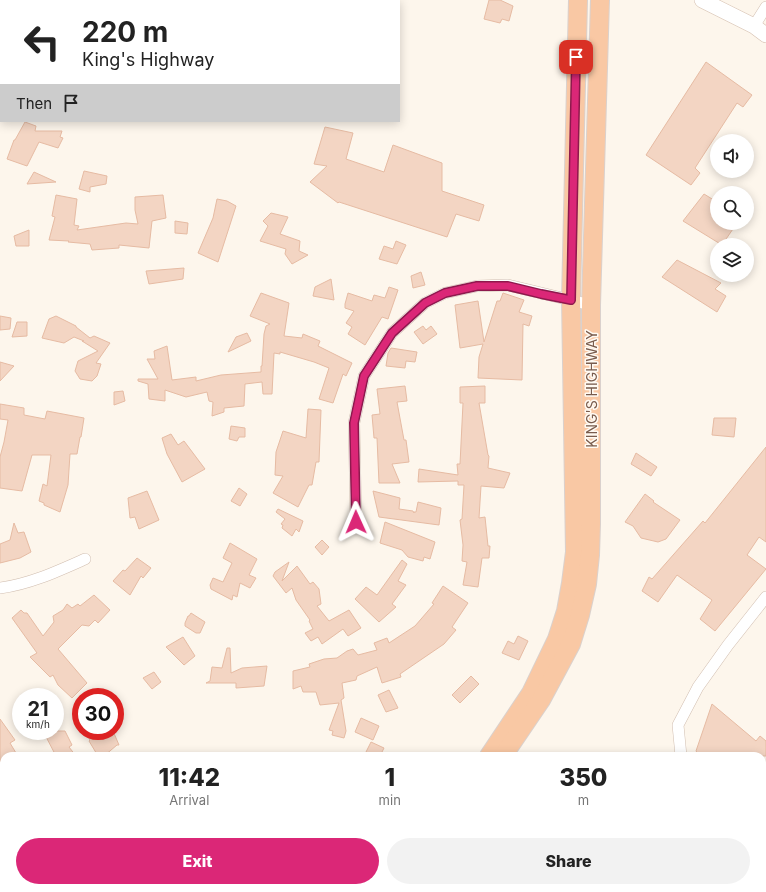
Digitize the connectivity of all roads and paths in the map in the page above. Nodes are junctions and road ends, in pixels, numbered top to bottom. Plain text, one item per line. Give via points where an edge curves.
1 (578, 0) edge
2 (600, 0) edge
3 (702, 0) edge
4 (766, 7) edge
5 (760, 31) edge
6 (571, 300) junction
7 (591, 305) junction
8 (356, 522) dead end
9 (85, 559) dead end
10 (0, 588) edge
11 (766, 597) edge
12 (492, 752) edge
13 (506, 752) edge
14 (681, 752) edge

1 - 6 highway, KING'S HIGHWAY
2 - 7 highway, KING'S HIGHWAY
3 - 5 main road
4 - 5 street
6 - 7 street
6 - 8 street via 508,286 477,286 445,293 425,303 392,333 364,376 354,423
6 - 12 highway, KING'S HIGHWAY via 575,552 566,611 557,639 531,693
7 - 13 highway, KING'S HIGHWAY via 592,524 587,584 571,644 541,700
9 - 10 street via 44,576
11 - 14 street via 698,687 678,726

